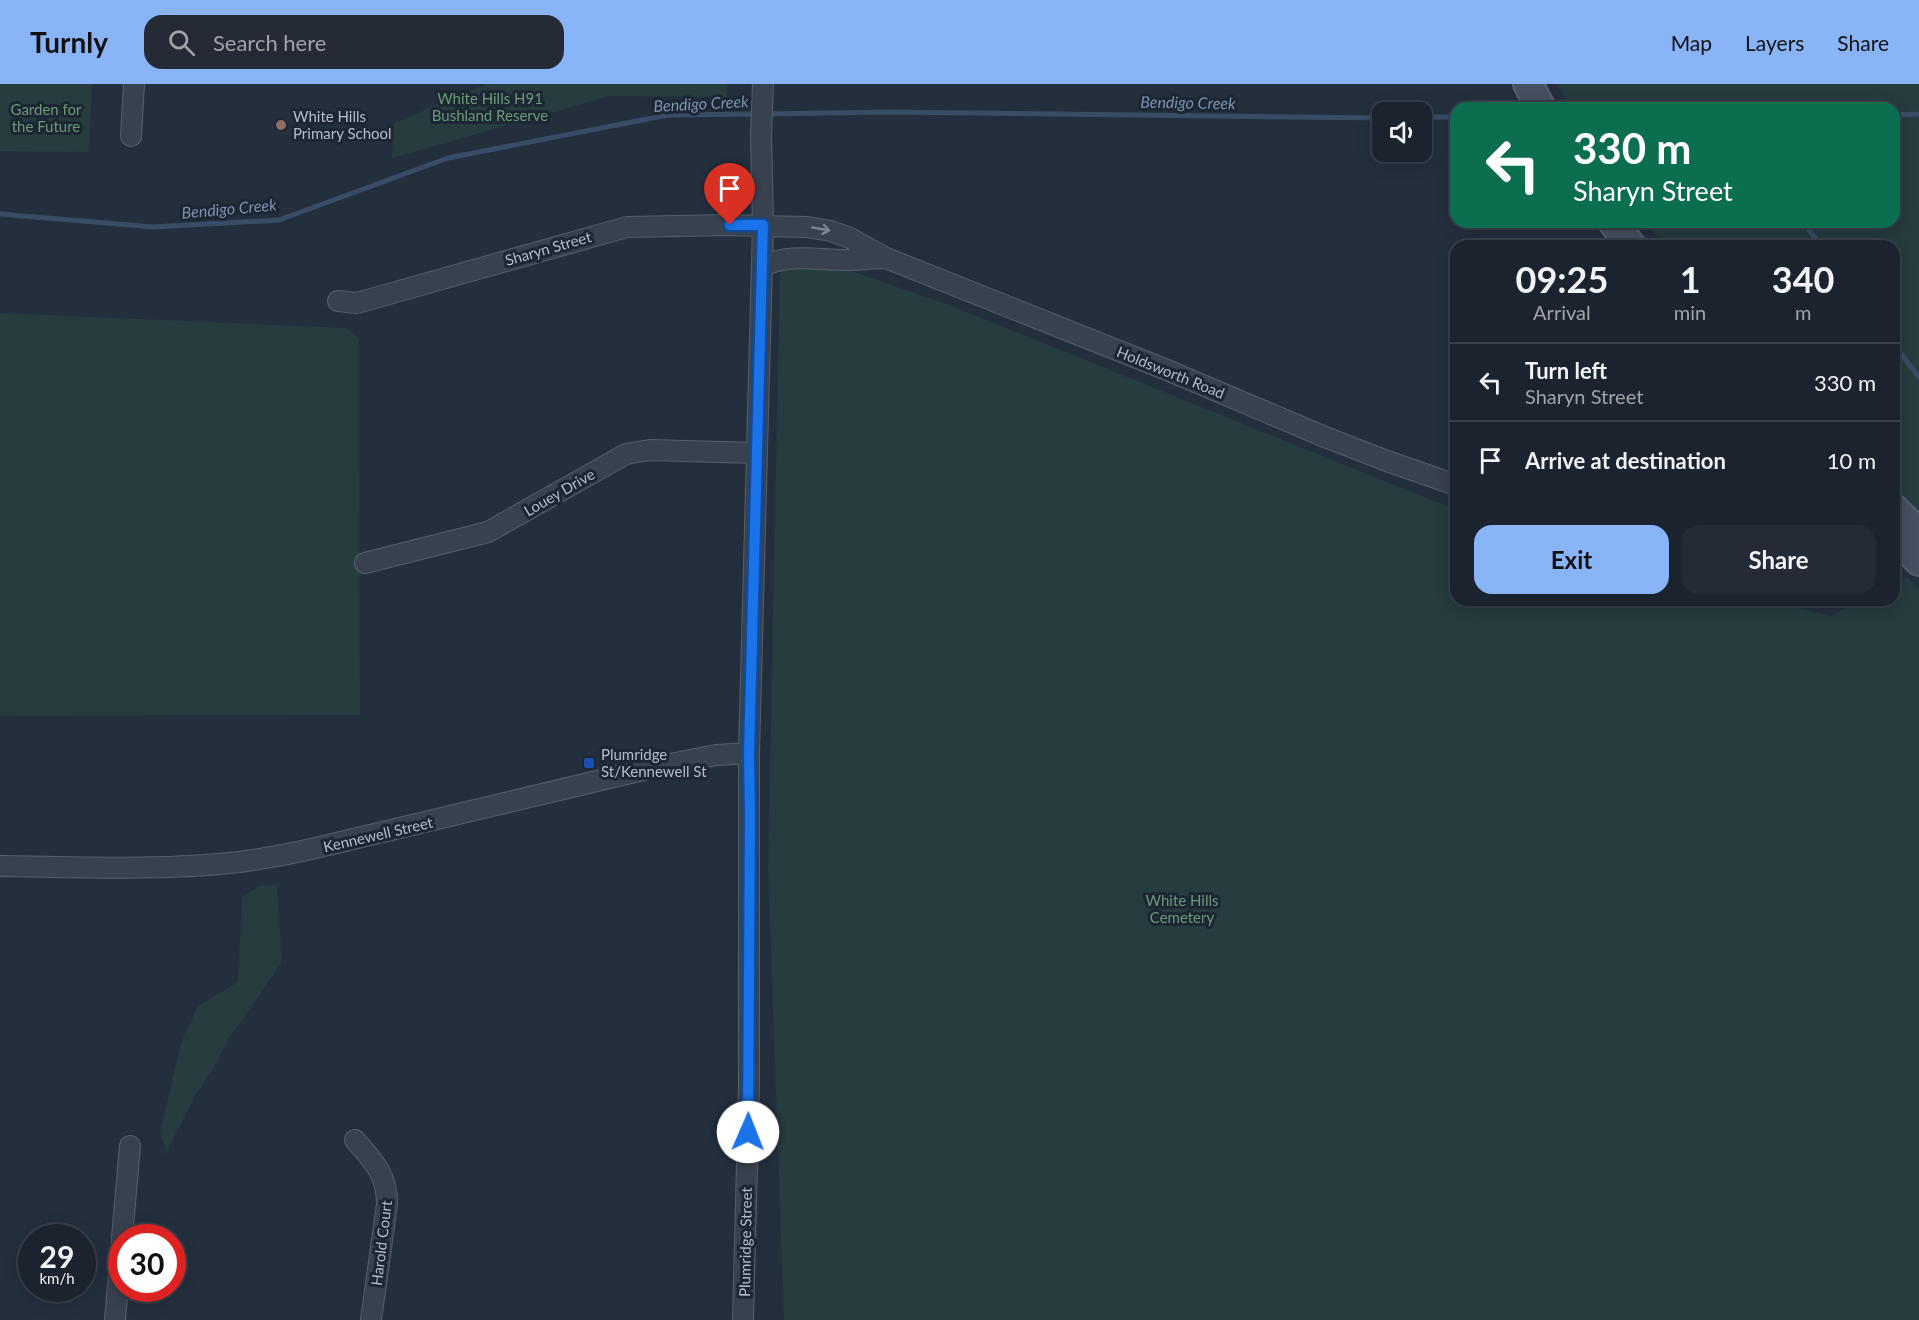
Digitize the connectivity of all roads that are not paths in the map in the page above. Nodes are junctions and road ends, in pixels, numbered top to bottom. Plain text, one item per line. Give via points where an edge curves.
1 (134, 84) edge
2 (1528, 84) edge
3 (763, 85) edge
4 (1538, 102) edge
5 (131, 136) dead end
6 (763, 225) junction
7 (886, 258) junction
8 (762, 266) junction
9 (338, 301) dead end
10 (756, 453) junction
11 (1450, 483) edge
12 (1900, 524) edge
13 (1909, 546) edge
14 (365, 563) dead end
15 (749, 753) junction
16 (0, 866) edge
17 (355, 1140) dead end
18 (130, 1146) dead end
19 (123, 1224) edge
20 (117, 1302) edge
21 (115, 1320) edge
22 (371, 1320) edge
23 (743, 1320) edge

1 - 5 street
2 - 4 main road
3 - 6 street, Plumridge Street
6 -> 7 street, Holdsworth Road via 831,231
6 - 8 street, Plumridge Street
6 - 9 street, Sharyn Street via 617,228 357,303
7 - 8 street, Holdsworth Road via 788,257
7 - 11 street, Holdsworth Road via 1325,437
8 - 10 street, Plumridge Street
10 - 14 street, Louey Drive via 650,450 626,454 488,532
10 - 15 street, Plumridge Street
12 - 13 main road
15 - 16 street, Kennewell Street via 671,764 270,858 207,865
15 - 23 street, Plumridge Street via 749,1073
17 - 22 street, Harold Court via 377,1166 387,1190
18 - 19 street
20 - 21 street

